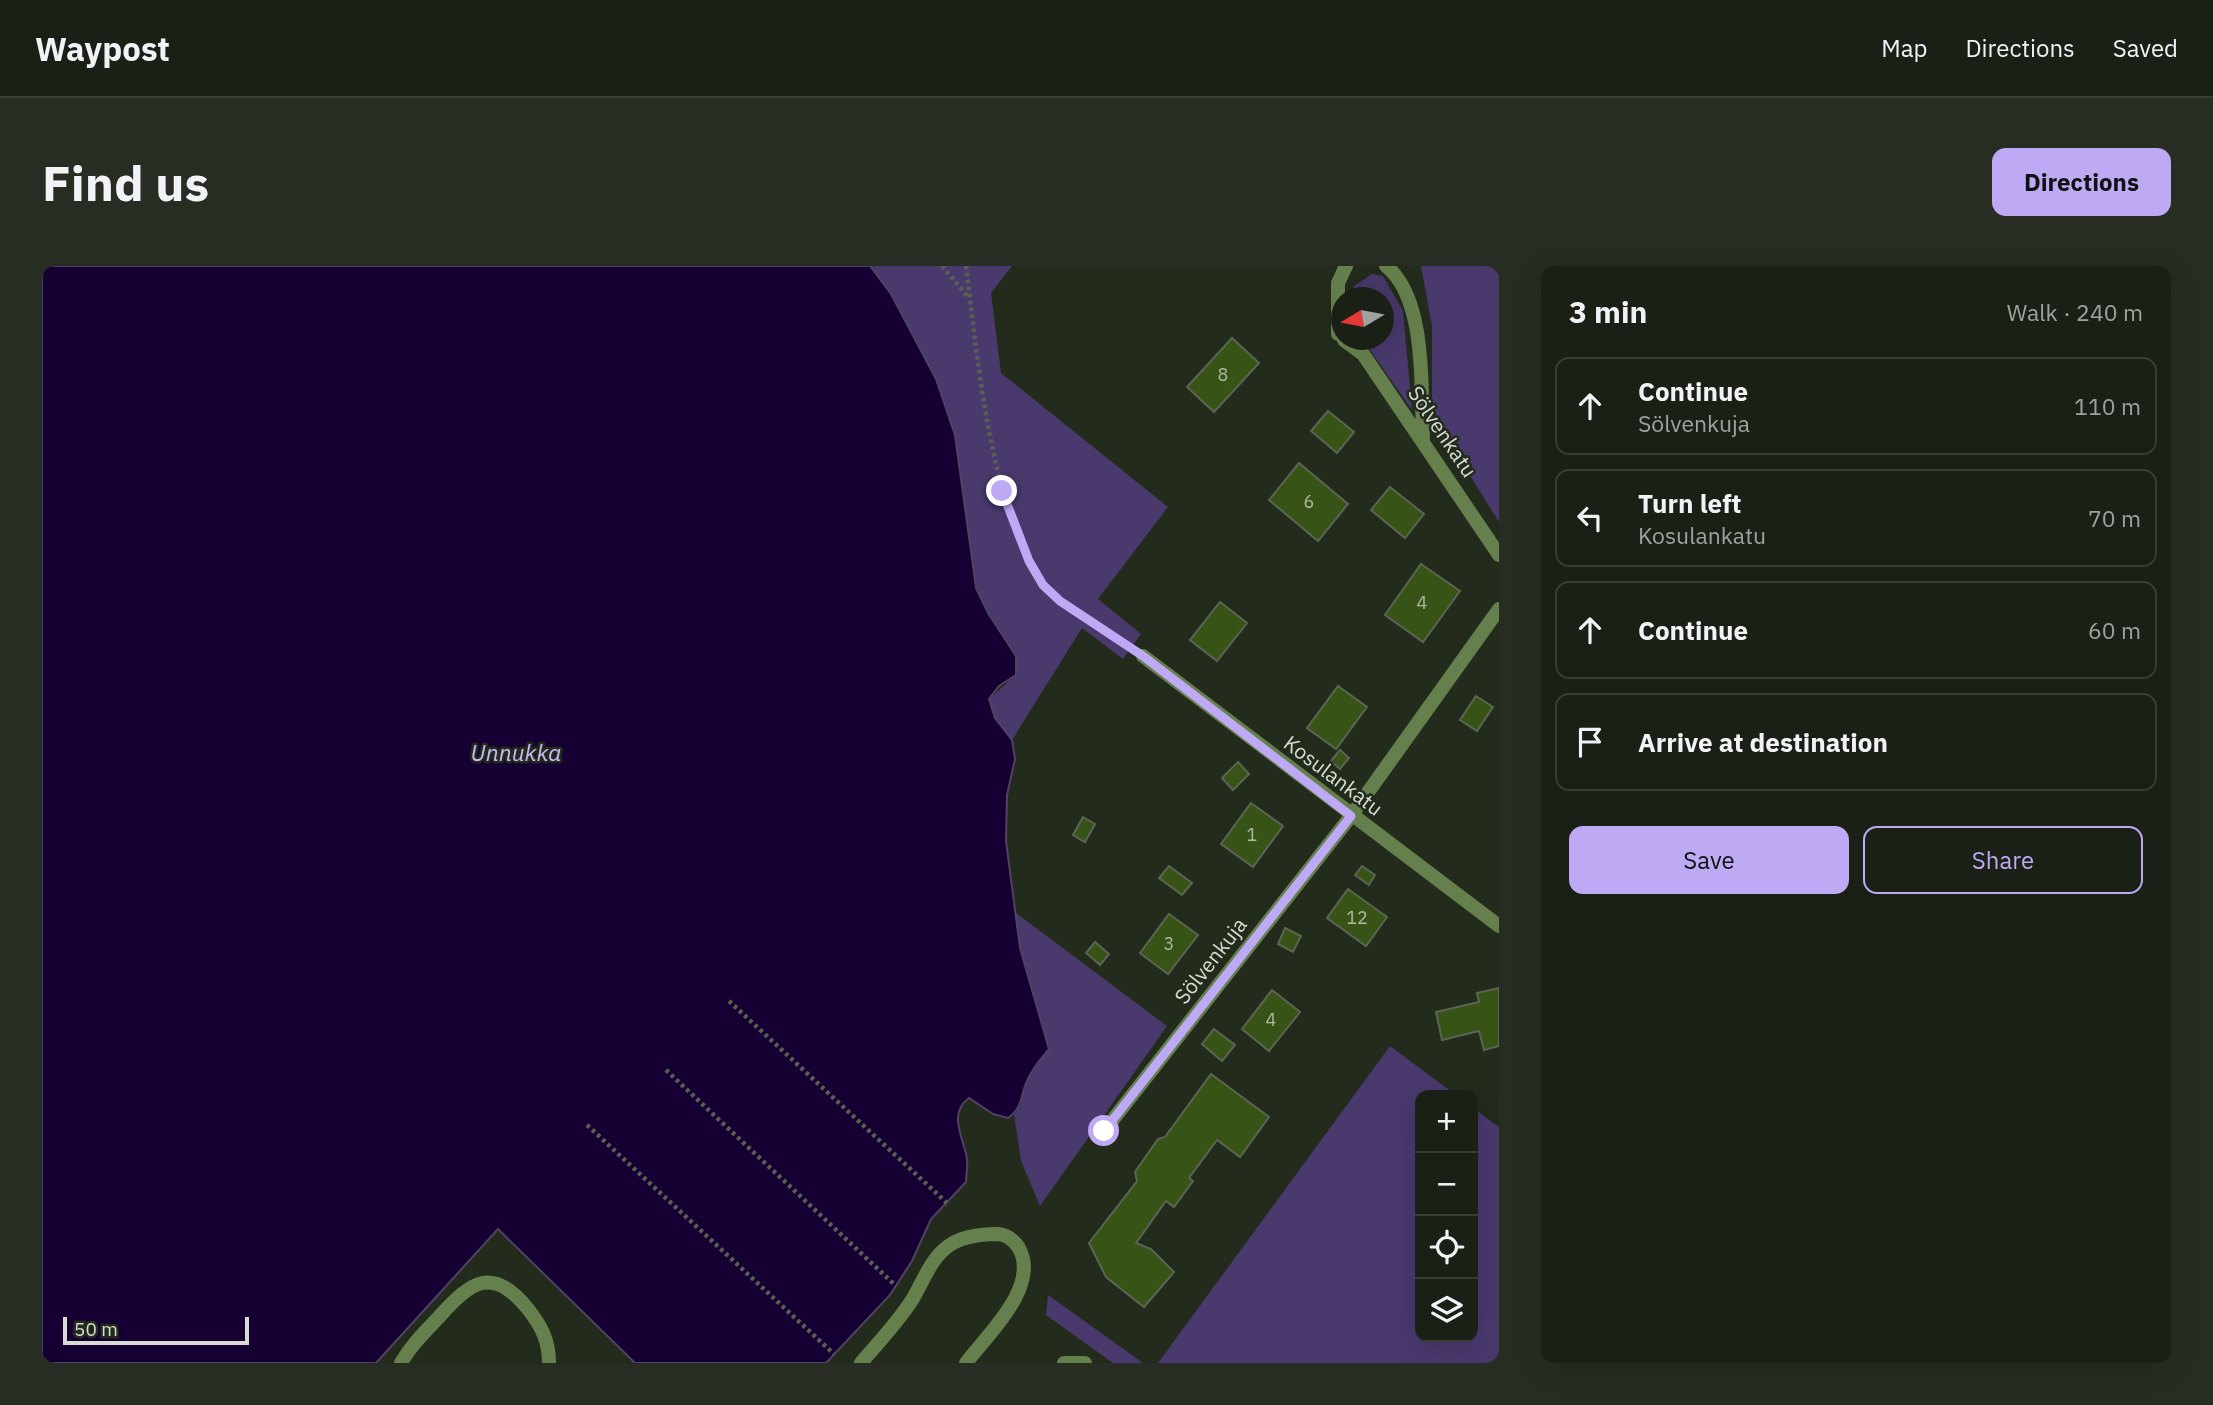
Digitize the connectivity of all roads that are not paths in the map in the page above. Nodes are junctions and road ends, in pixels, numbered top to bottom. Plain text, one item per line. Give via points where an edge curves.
1 (1346, 266) edge
2 (1386, 266) edge
3 (1338, 287) edge
4 (1357, 350) edge
5 (1423, 440) junction
6 (1499, 555) edge
7 (1499, 609) edge
8 (1143, 656) road end
9 (1351, 816) junction
10 (1499, 926) edge
11 (1104, 1131) dead end
12 (864, 1362) edge
13 (401, 1363) edge
14 (549, 1363) edge
15 (966, 1363) edge
16 (1064, 1363) edge
17 (1085, 1363) edge

1 - 3 street
2 - 5 street via 1404,283 1410,302 1418,348
4 - 5 street, Sölvenkatu
5 - 6 street, Sölvenkatu
7 - 9 street
8 - 9 street, Kosulankatu
9 - 10 street, Kosulankatu
9 - 11 street, Sölvenkuja
12 - 15 street via 949,1245 976,1235 1002,1234 1015,1241 1024,1259 1022,1284
13 - 14 street via 461,1292 477,1282 513,1290 549,1343
16 - 17 street

